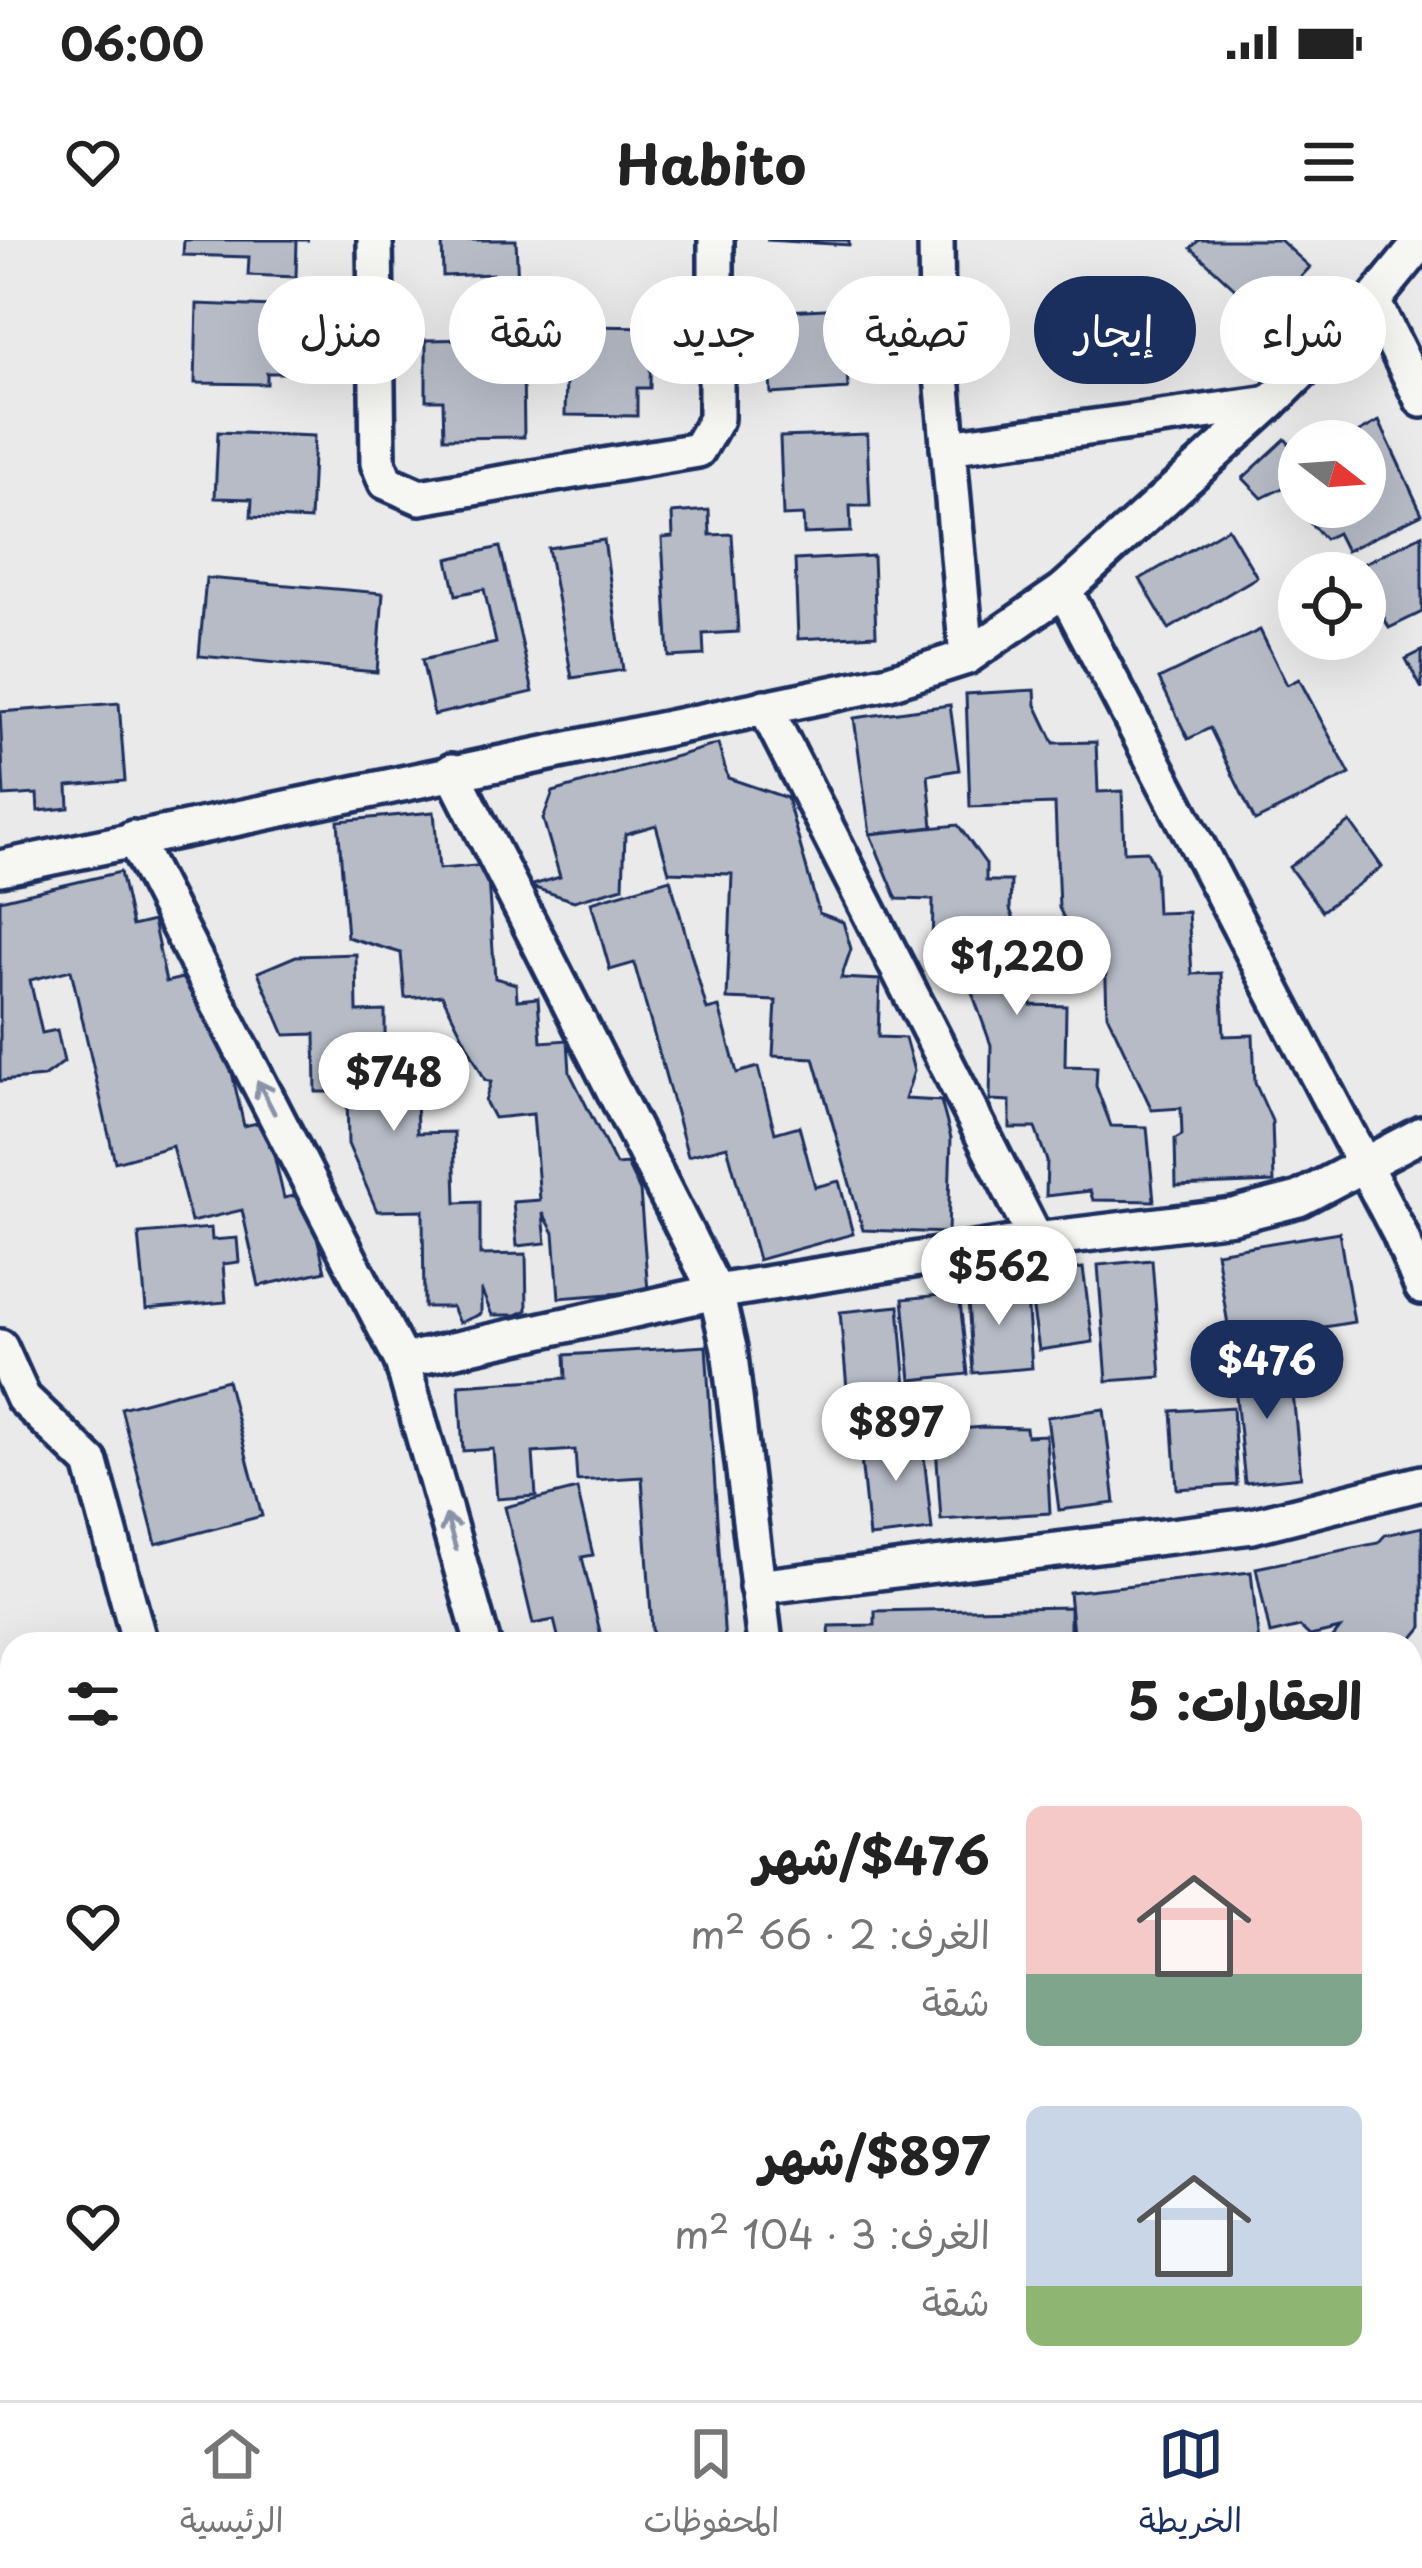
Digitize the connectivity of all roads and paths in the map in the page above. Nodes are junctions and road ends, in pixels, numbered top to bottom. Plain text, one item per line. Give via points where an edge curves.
1 (375, 240) edge
2 (716, 240) edge
3 (936, 240) edge
4 (1422, 241) edge
5 (1386, 285) edge
6 (1386, 327) edge
7 (1289, 384) edge
8 (1422, 400) edge
9 (1270, 403) junction
10 (948, 447) junction
11 (1064, 590) junction
12 (967, 657) junction
13 (765, 707) junction
14 (452, 771) junction
15 (133, 838) junction
16 (0, 868) edge
17 (1422, 1134) edge
18 (1363, 1165) junction
19 (1036, 1240) junction
20 (1422, 1287) edge
21 (716, 1292) junction
22 (0, 1347) edge
23 (402, 1361) junction
24 (1422, 1483) edge
25 (758, 1587) junction
26 (137, 1632) edge
27 (480, 1632) edge
28 (764, 1632) edge

1 - 2 street via 378,463 386,482 420,497 698,449 716,419
3 - 10 street
4 - 5 street
6 - 8 street
7 - 9 street
9 - 10 street
9 - 11 street
10 - 12 street
11 - 12 street
11 - 18 street
12 - 13 street
13 - 14 street
13 - 19 street
14 - 15 street
14 - 21 street
15 - 16 street
23 -> 15 street
17 - 18 street
18 - 19 street via 1299,1198 1233,1216
18 - 20 street
19 - 21 street
21 - 23 street
21 - 25 street
22 - 26 street via 23,1398 92,1463
27 -> 23 street
24 - 25 street via 1252,1526
25 - 28 street

